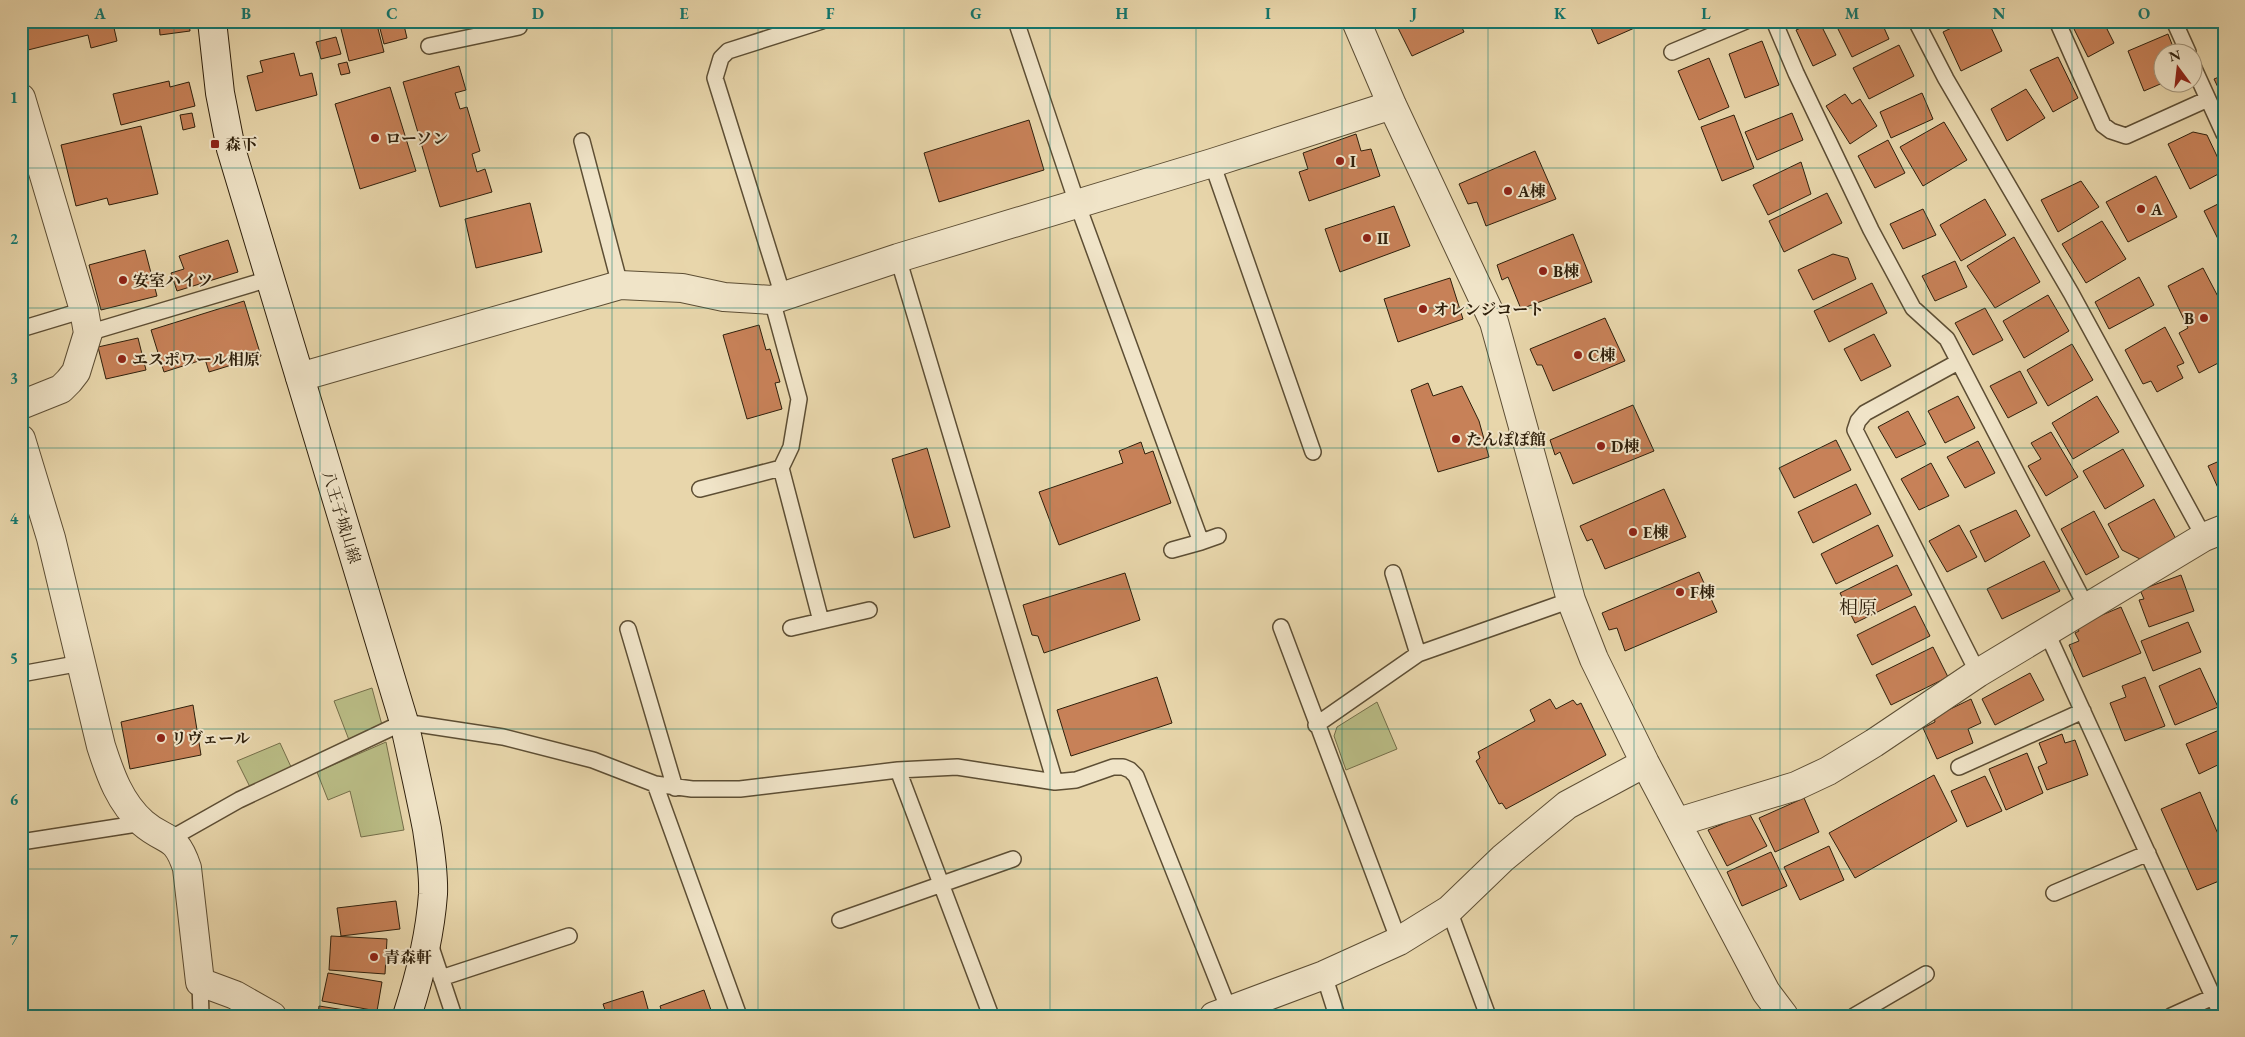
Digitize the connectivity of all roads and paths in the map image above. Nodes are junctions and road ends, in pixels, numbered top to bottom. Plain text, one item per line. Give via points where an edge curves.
1 (212, 21) edge
2 (518, 21) edge
3 (822, 21) edge
4 (1016, 21) edge
5 (1356, 21) edge
6 (1746, 21) edge
7 (1774, 21) edge
8 (1916, 21) edge
9 (2057, 21) edge
10 (2174, 21) edge
11 (2183, 42) edge
12 (429, 46) dead end
13 (1672, 52) dead end
14 (2202, 86) edge
15 (21, 98) edge
16 (2208, 99) junction
17 (1392, 105) junction
18 (2224, 134) edge
19 (27, 137) edge
20 (582, 141) dead end
21 (1212, 163) junction
22 (1077, 203) junction
23 (898, 258) junction
24 (270, 279) junction
25 (620, 285) junction
26 (778, 298) junction
27 (86, 321) junction
28 (21, 329) edge
29 (1958, 362) junction
30 (300, 377) junction
31 (21, 404) edge
32 (21, 439) edge
33 (1313, 452) dead end
34 (781, 468) junction
35 (700, 489) dead end
36 (2214, 533) edge
37 (1218, 536) dead end
38 (1201, 542) junction
39 (1172, 550) dead end
40 (1393, 573) dead end
41 (1571, 600) junction
42 (2088, 608) junction
43 (869, 610) dead end
44 (821, 621) junction
45 (1281, 627) dead end
46 (791, 628) dead end
47 (628, 629) dead end
48 (2047, 633) junction
49 (1418, 654) junction
50 (81, 663) junction
51 (1978, 673) junction
52 (21, 674) edge
53 (2083, 711) junction
54 (404, 722) junction
55 (1316, 725) junction
56 (1645, 763) junction
57 (1959, 767) dead end
58 (898, 770) junction
59 (1055, 782) junction
60 (655, 784) junction
61 (675, 788) junction
62 (1678, 822) junction
63 (143, 823) junction
64 (170, 839) junction
65 (21, 842) edge
66 (2148, 853) junction
67 (1013, 858) dead end
68 (942, 885) junction
69 (2054, 893) dead end
70 (1450, 910) junction
71 (840, 920) dead end
72 (568, 936) dead end
73 (428, 937) junction
74 (1399, 941) junction
75 (1926, 974) dead end
76 (1324, 975) junction
77 (442, 978) junction
78 (200, 982) junction
79 (2213, 997) junction
80 (1222, 1013) edge
81 (202, 1016) edge
82 (272, 1016) edge
83 (407, 1016) edge
84 (454, 1016) edge
85 (739, 1016) edge
86 (991, 1016) edge
87 (1337, 1016) edge
88 (1488, 1016) edge
89 (1784, 1016) edge
90 (1854, 1016) edge
91 (2171, 1016) edge
92 (2222, 1016) edge

1 - 24 street, 八王子城山線 via 220,93 231,149
2 - 12 lane via 519,28
3 - 26 lane via 728,51 721,58 715,78
4 - 22 lane
5 - 17 street
6 - 13 lane
7 - 29 lane via 1871,230 1913,308 1947,339
8 - 36 lane via 1951,88 2070,293
9 - 16 lane via 2103,125 2111,131 2126,136
10 - 11 lane
14 - 16 lane
15 - 19 street
16 - 18 lane
17 - 21 street
17 - 41 street via 1494,322
19 - 27 street
20 - 25 lane
21 - 22 street
21 - 33 lane
22 - 23 street
22 - 38 lane
23 - 26 street
23 - 59 lane
24 - 27 lane
24 - 30 street, 八王子城山線
25 - 26 street via 682,288 724,297
25 - 30 street
26 - 34 lane via 799,399 791,447
27 - 28 lane
27 - 31 street via 76,372 69,382 61,389
29 - 42 lane
29 - 51 lane via 1865,413 1855,430
30 - 54 street, 八王子城山線
32 - 50 street via 51,538
34 - 35 lane
34 - 44 lane
36 - 42 street
37 - 38 lane
38 - 39 lane
40 - 49 lane
41 - 49 lane
41 - 56 street via 1594,659
42 - 48 street
43 - 44 lane
44 - 46 lane
45 - 55 lane
47 - 61 lane
48 - 51 street
48 - 53 lane
49 - 55 lane
50 - 52 lane
50 - 63 street via 111,777 121,796
51 - 62 street via 1828,770 1796,786
53 - 57 lane
53 - 66 lane
54 - 60 lane via 503,737 593,760
54 - 64 lane via 239,800
54 - 73 street, 八王子城山線 via 432,869
55 - 74 lane
56 - 62 street
56 - 70 street via 1567,805 1503,858
58 - 59 lane via 957,767
58 - 61 lane via 740,789
58 - 68 lane
59 - 80 lane via 1076,780 1112,767 1123,767 1136,776
60 - 61 lane
60 - 85 lane
62 - 89 street via 1766,992
63 - 64 street
63 - 65 lane
64 - 78 street via 181,851 187,868
66 - 69 lane
66 - 79 lane
67 - 68 lane
68 - 71 lane
68 - 86 lane
70 - 74 street
70 - 88 lane
72 - 77 lane
73 - 77 lane
73 - 83 street, 八王子城山線
74 - 76 street
75 - 90 lane
76 - 80 street
76 - 87 lane
77 - 84 lane
78 - 81 lane
78 - 82 street via 235,995
79 - 91 lane
79 - 92 lane

